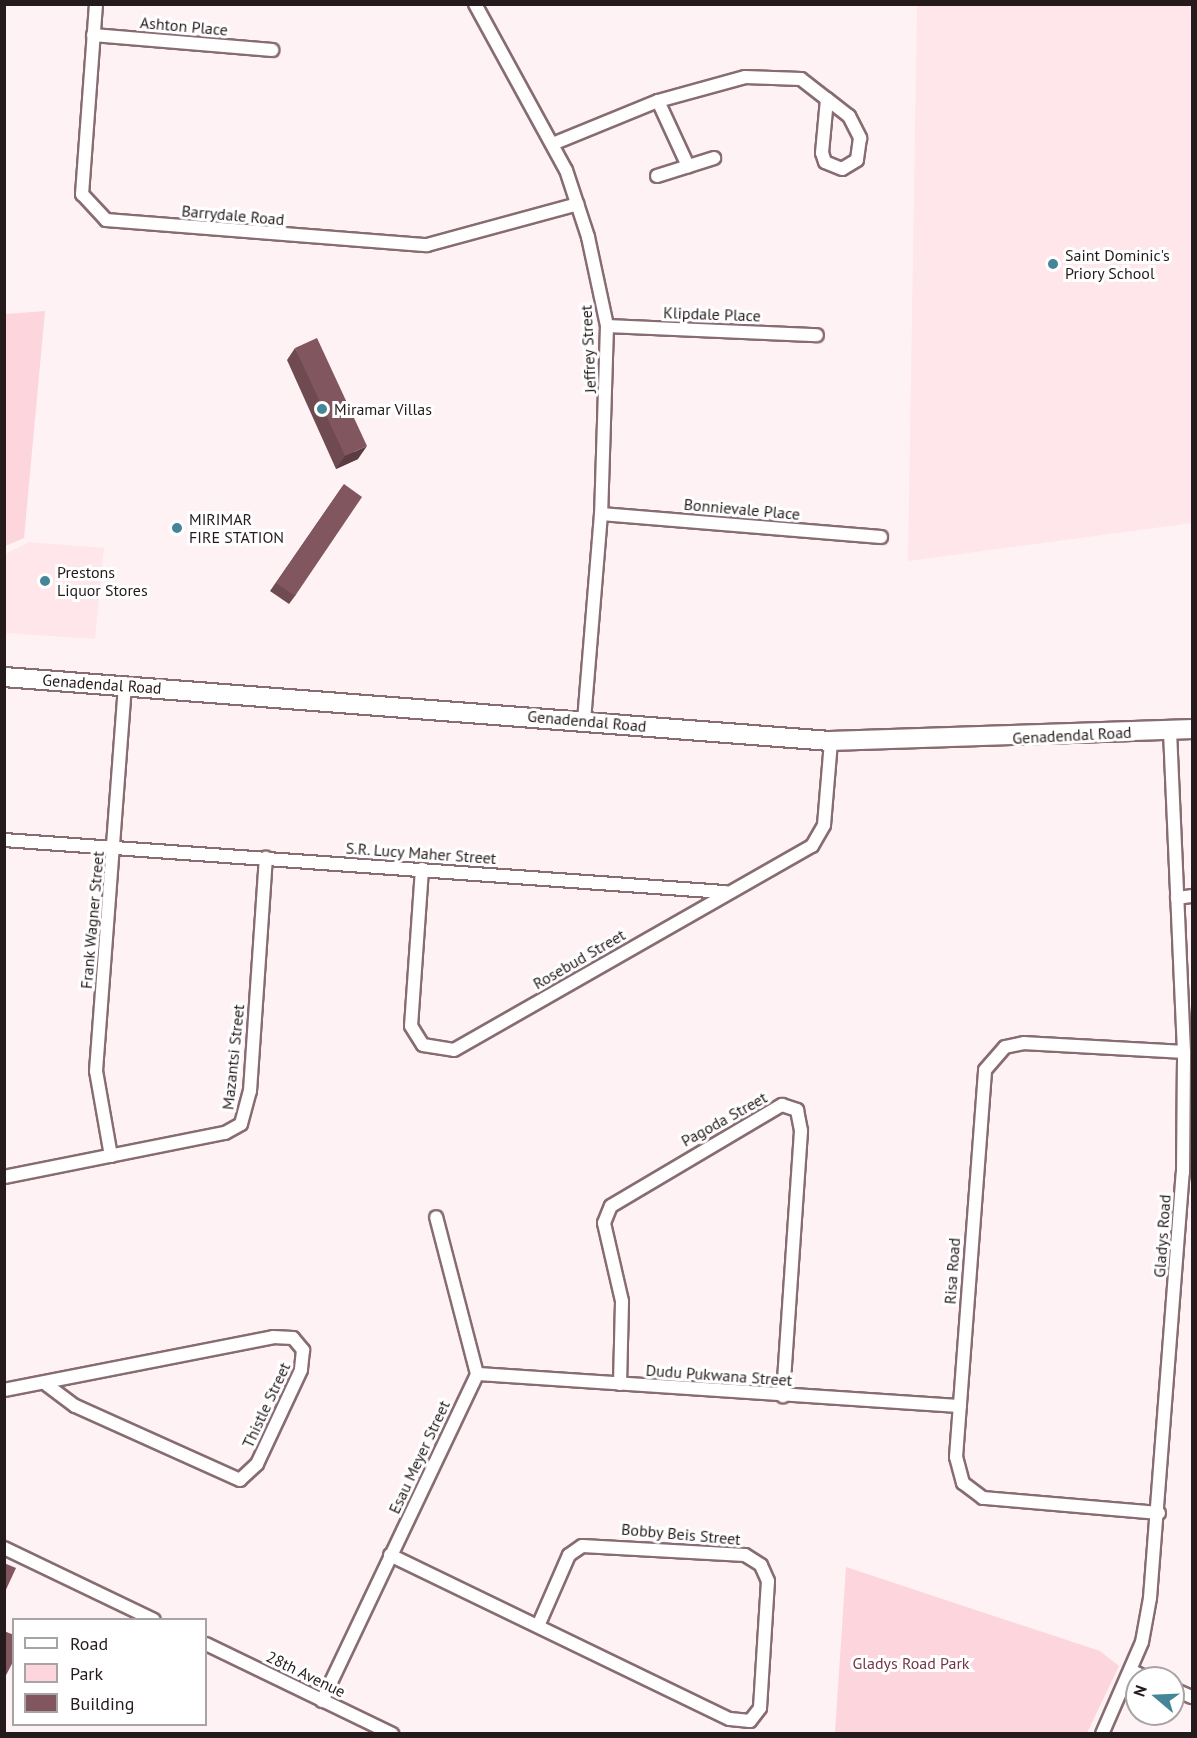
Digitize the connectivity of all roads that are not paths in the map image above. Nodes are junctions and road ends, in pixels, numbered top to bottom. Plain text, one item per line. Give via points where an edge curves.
1 (96, 4) edge
2 (475, 4) edge
3 (93, 35) junction
4 (272, 50) dead end
5 (827, 99) junction
6 (658, 101) junction
7 (555, 143) junction
8 (714, 158) dead end
9 (688, 166) junction
10 (657, 177) dead end
11 (578, 204) junction
12 (607, 326) junction
13 (817, 335) dead end
14 (601, 514) junction
15 (881, 537) dead end
16 (4, 676) edge
17 (125, 686) junction
18 (584, 721) junction
19 (1192, 729) edge
20 (1170, 730) junction
21 (831, 741) junction
22 (4, 840) edge
23 (115, 848) junction
24 (266, 858) junction
25 (422, 869) junction
26 (725, 892) junction
27 (1192, 896) edge
28 (1177, 898) junction
29 (1184, 1052) junction
30 (111, 1156) junction
31 (1188, 1173) edge
32 (4, 1177) edge
33 (436, 1218) dead end
34 (477, 1374) junction
35 (620, 1384) junction
36 (47, 1385) junction
37 (4, 1390) edge
38 (783, 1396) junction
39 (960, 1406) junction
40 (1158, 1513) junction
41 (4, 1548) edge
42 (390, 1555) junction
43 (150, 1618) edge
44 (538, 1626) junction
45 (207, 1644) edge
46 (1133, 1666) edge
47 (1125, 1686) edge
48 (322, 1701) junction
49 (392, 1734) edge
50 (1102, 1734) edge

1 - 3 street, Barrydale Road
2 - 7 street, Jeffrey Street
3 - 4 street, Ashton Place
3 - 11 street, Barrydale Road via 82,194 106,220 427,245
5 - 5 street via 849,116 860,138 857,160 842,169 825,162 822,153
5 - 6 street via 801,79 751,77
6 - 7 street
6 - 9 street
7 - 11 street, Jeffrey Street
8 - 9 street
9 - 10 street
11 - 12 street, Jeffrey Street
12 - 13 street, Klipdale Place
12 - 14 street, Jeffrey Street
14 - 15 street, Bonnievale Place
14 - 18 street, Jeffrey Street
16 - 17 street, Genadendal Road
17 - 18 street, Genadendal Road
17 - 23 street, Frank Wagner Street
18 - 21 street, Genadendal Road
19 - 20 street, Genadendal Road
20 - 21 street, Genadendal Road
20 - 28 street, Gladys Road
21 - 26 street, Rosebud Street via 820,836 797,856
22 - 23 street
23 - 24 street, S.R. Lucy Maher Street
23 - 30 street, Frank Wagner Street via 96,1071
24 - 25 street, S.R. Lucy Maher Street
24 - 30 street, Mazantsi Street via 245,1116 225,1133
25 - 26 street, S.R. Lucy Maher Street
25 - 26 street, Rosebud Street via 409,1015 419,1041 443,1051 467,1044
27 - 28 street
28 - 29 street, Gladys Road
29 - 31 street, Gladys Road
29 - 39 street, Risa Road via 1024,1043 994,1055 981,1089
30 - 32 street, Mazantsi Street
31 - 40 street, Gladys Road
33 - 34 street
34 - 35 street, Dudu Pukwana Street
34 - 42 street, Esau Meyer Street
35 - 38 street, Dudu Pukwana Street
35 - 38 street, Pagoda Street via 622,1301 604,1223 610,1206 782,1106 797,1110 801,1131
36 - 36 street, Thistle Street via 273,1337 293,1338 303,1350 302,1370 257,1464 240,1479 75,1406
36 - 37 street, Thistle Street
38 - 39 street, Dudu Pukwana Street
39 - 40 street, Risa Road via 956,1457 972,1493 1003,1502
40 - 46 street, Gladys Road via 1150,1598
41 - 43 street
42 - 44 street, Bobby Beis Street
42 - 48 street, Esau Meyer Street
44 - 44 street, Bobby Beis Street via 730,1719 750,1721 760,1708 768,1581 761,1565 745,1555 582,1546 563,1566
45 - 48 street, 28th Avenue
47 - 50 street, Gladys Road
48 - 49 street, 28th Avenue

